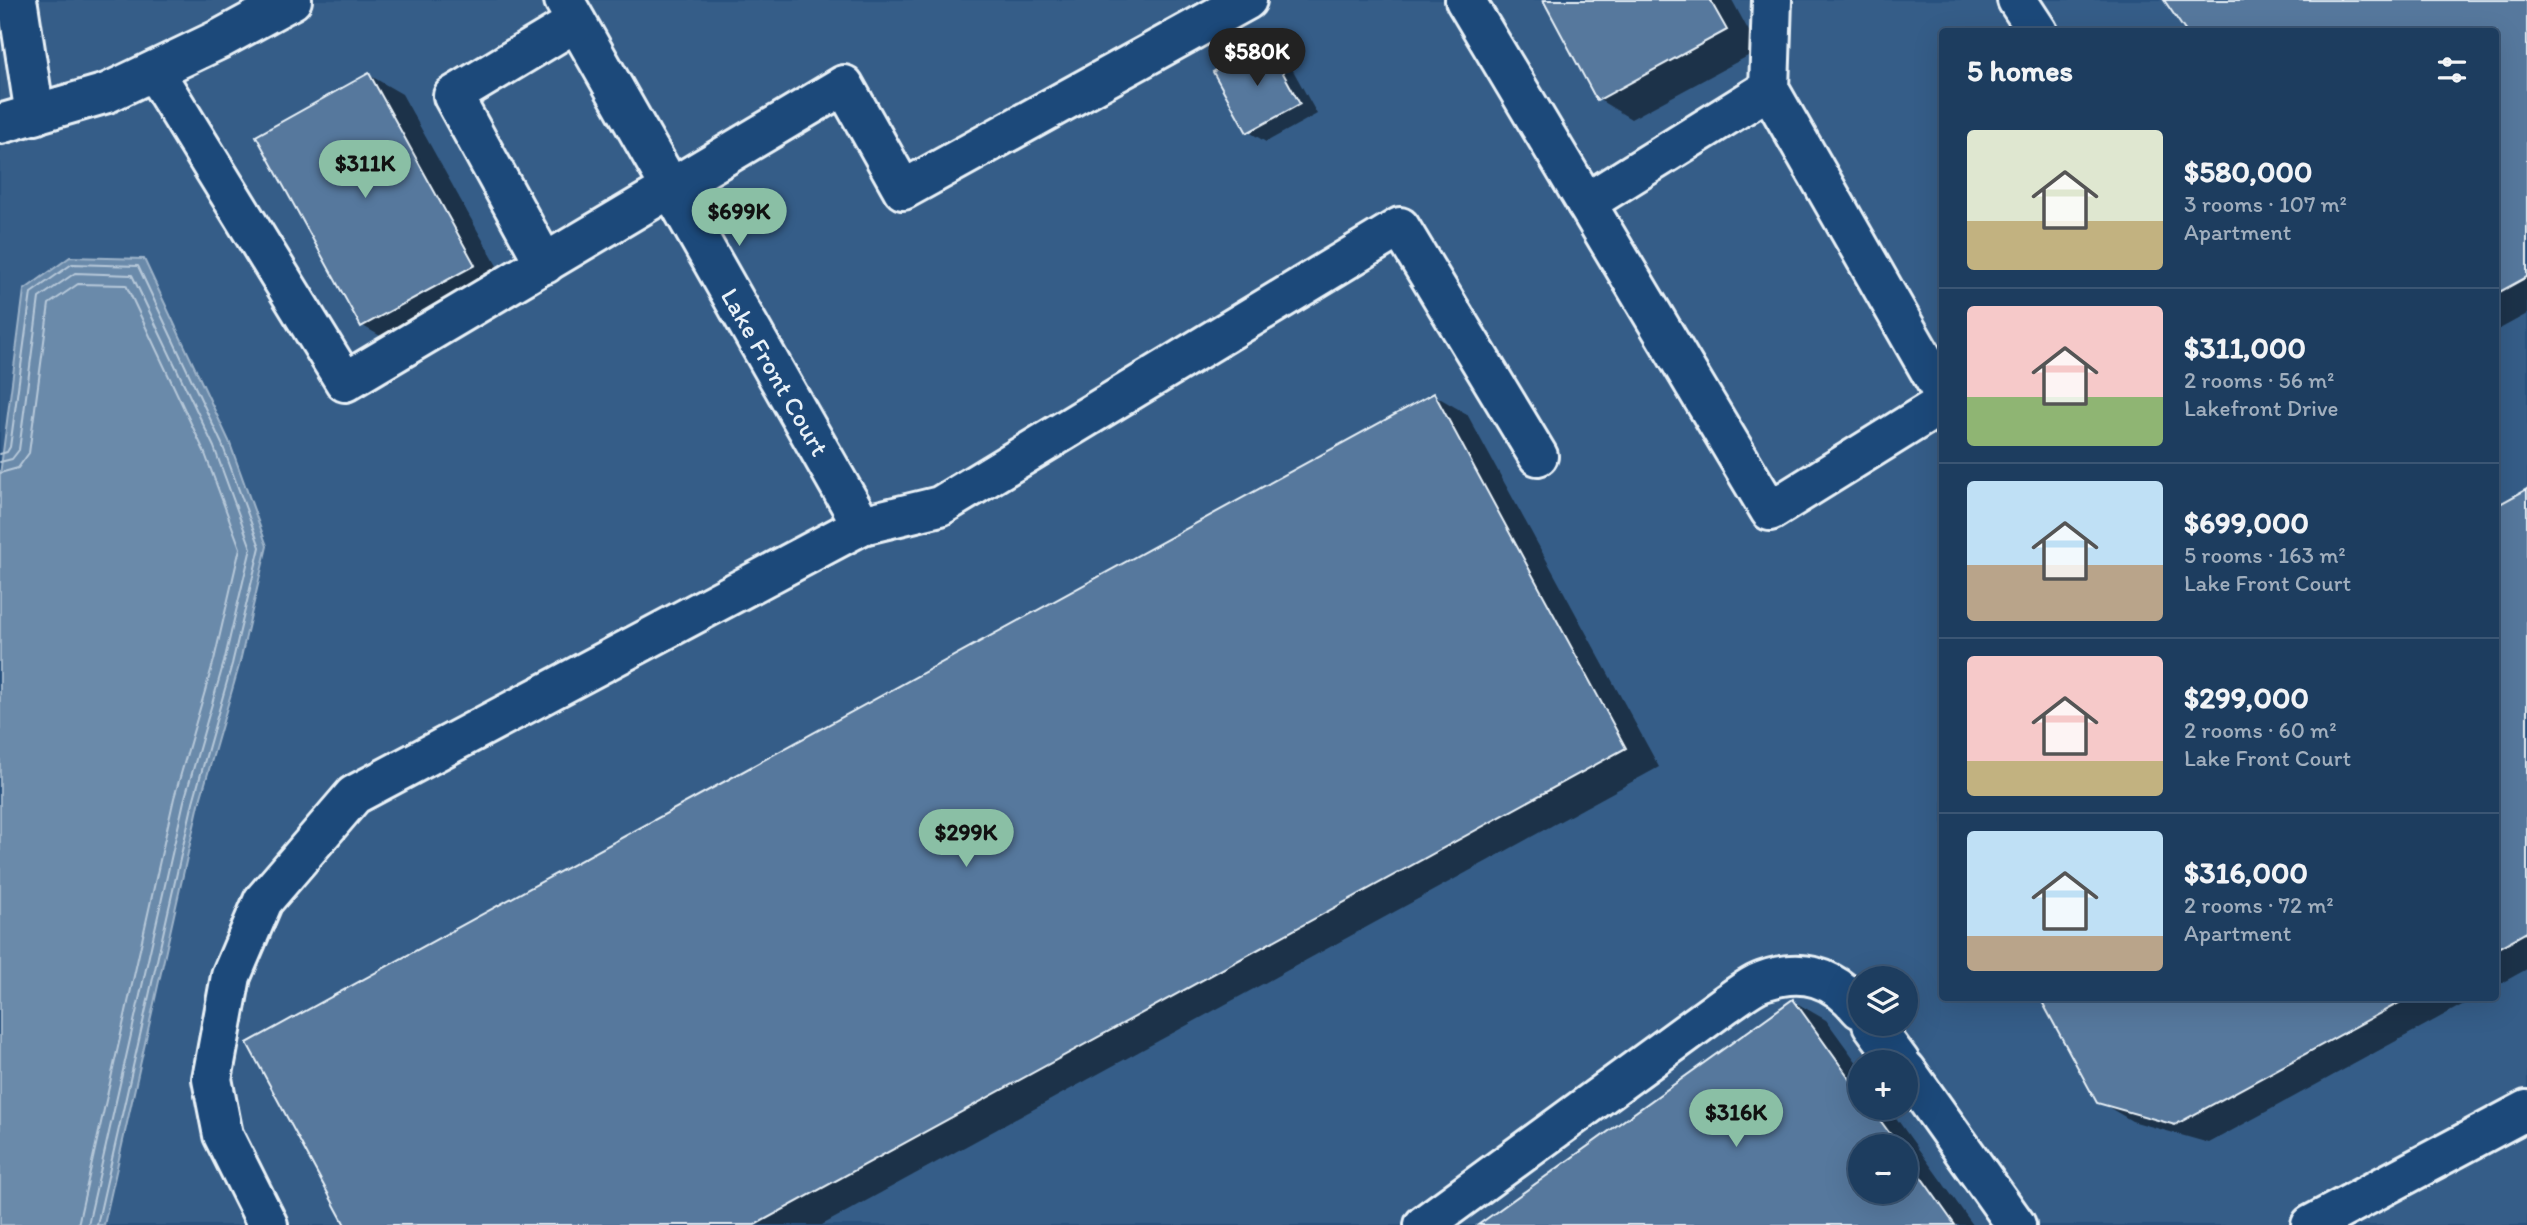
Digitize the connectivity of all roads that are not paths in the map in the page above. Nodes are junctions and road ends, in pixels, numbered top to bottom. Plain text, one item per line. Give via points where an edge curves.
1 (11, 0) edge
2 (292, 0) edge
3 (1247, 0) edge
4 (1465, 0) edge
5 (1772, 0) edge
6 (2017, 0) edge
7 (570, 11) edge
8 (2035, 28) edge
9 (154, 71) junction
10 (1769, 89) junction
11 (17, 119) edge
12 (671, 190) junction
13 (1586, 203) junction
14 (545, 264) junction
15 (1939, 387) edge
16 (1939, 406) edge
17 (1538, 456) dead end
18 (862, 525) junction
19 (1848, 997) edge
20 (1918, 1087) edge
21 (2527, 1110) edge
22 (268, 1225) edge
23 (1424, 1225) edge
24 (2016, 1225) edge
25 (2311, 1225) edge

1 - 11 street via 18,5
2 - 9 street
3 - 12 street via 903,190 844,85
4 - 13 street
5 - 10 street
6 - 8 street
7 - 12 street, Lake Front Court
7 - 14 street via 453,96
9 - 11 street via 107,93
9 - 14 street via 345,382
10 - 13 street
10 - 15 street
12 - 14 street
12 - 18 street, Lake Front Court
13 - 16 street via 1770,511
17 - 18 street via 1400,227 940,506
18 - 22 street via 354,795 263,901 231,976 212,1079 223,1135
19 - 23 street via 1818,976 1762,981
20 - 24 street
21 - 25 street

